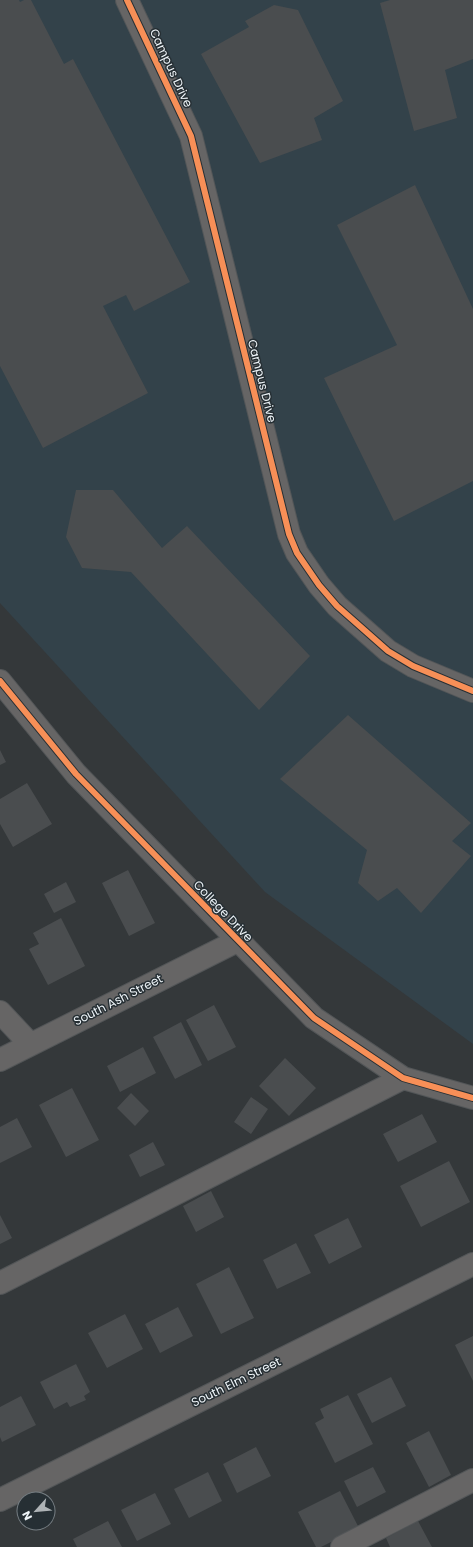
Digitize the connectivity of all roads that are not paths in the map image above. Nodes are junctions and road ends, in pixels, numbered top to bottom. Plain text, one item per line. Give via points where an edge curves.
1 (127, 0) edge
2 (0, 681) edge
3 (473, 691) edge
4 (237, 941) junction
5 (0, 1012) edge
6 (30, 1044) junction
7 (0, 1060) edge
8 (403, 1078) junction
9 (472, 1099) edge
10 (473, 1264) edge
11 (0, 1282) edge
12 (473, 1480) edge
13 (0, 1500) edge
14 (342, 1547) edge

1 - 3 street, Campus Drive via 191,136 288,534 297,553 319,585 338,606 388,651 413,666
2 - 4 street, College Drive via 76,774
4 - 6 street, South Ash Street
4 - 8 street, College Drive via 314,1018
5 - 6 street
6 - 7 street, South Ash Street
8 - 9 street, College Drive
8 - 11 street
10 - 13 street, South Elm Street
12 - 14 street

